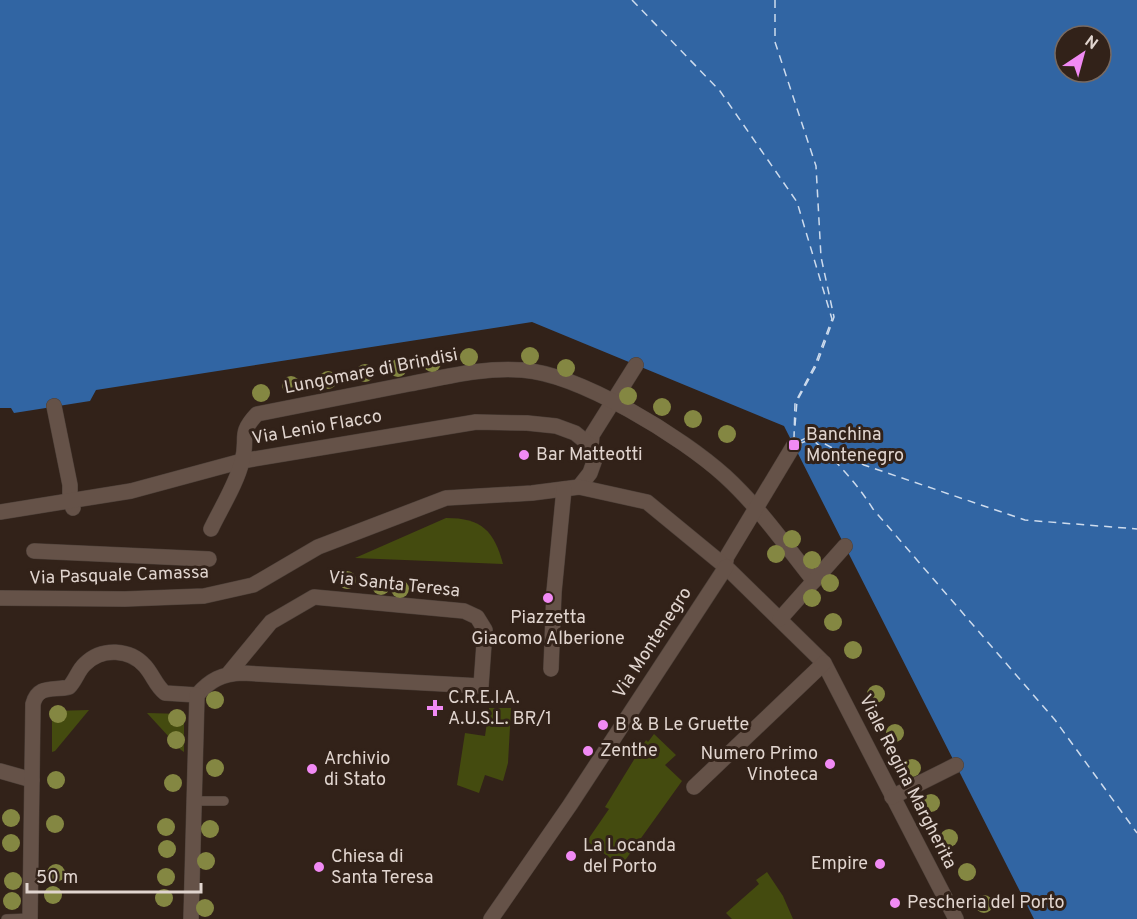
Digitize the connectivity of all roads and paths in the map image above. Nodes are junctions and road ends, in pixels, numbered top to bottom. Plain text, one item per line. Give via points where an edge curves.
1 (636, 365) dead end
2 (613, 401) junction
3 (54, 406) dead end
4 (794, 445) dead end
5 (591, 446) junction
6 (242, 461) junction
7 (572, 488) junction
8 (72, 505) junction
9 (755, 508) junction
10 (1, 512) edge
11 (211, 529) dead end
12 (845, 546) dead end
13 (34, 551) dead end
14 (209, 559) dead end
15 (726, 564) junction
16 (814, 581) junction
17 (0, 598) edge
18 (780, 619) junction
19 (824, 663) junction
20 (551, 669) dead end
21 (229, 674) junction
22 (197, 695) junction
23 (956, 765) dead end
24 (0, 771) edge
25 (32, 780) junction
26 (694, 787) dead end
27 (892, 797) junction
28 (195, 801) junction
29 (224, 801) dead end
30 (6, 919) edge
31 (30, 919) edge
32 (191, 919) edge
33 (490, 919) edge
34 (956, 919) edge

1 - 2 street
2 - 5 street via 592,435
2 - 6 street, Lungomare di Brindisi via 559,377 523,370 484,370 257,414 243,434
2 - 9 street, Lungomare di Brindisi via 696,452
3 - 8 street
4 - 9 street
5 - 6 street, Via Lenio Flacco via 575,433 556,426 476,422
5 - 7 street via 595,459 590,472
6 - 8 street, Via Lenio Flacco
6 - 11 street, Lungomare di Brindisi
7 - 15 street, Via Pasquale Camassa via 647,502
7 - 17 street, Via Pasquale Camassa via 446,498 318,547 253,585 204,596
7 - 20 street via 554,592
8 - 10 street, Via Lenio Flacco
9 - 15 street
9 - 16 street, Lungomare di Brindisi
12 - 16 street
13 - 14 street
15 - 18 street, Viale Regina Margherita
15 - 33 street, Via Montenegro
16 - 18 street
18 - 19 street, Viale Regina Margherita
19 - 26 street
19 - 27 street, Viale Regina Margherita
21 - 21 street, Via Santa Teresa via 481,686 485,630 477,617 464,611 314,597 271,622
21 - 22 street, Via Santa Teresa via 213,680
22 - 25 street via 165,693 145,666 125,653 93,657 69,687 42,690 34,699
22 - 28 street
23 - 27 street
24 - 25 street
25 - 31 street
27 - 34 street, Viale Regina Margherita
28 - 29 lane
28 - 32 street
30 - 31 lane

